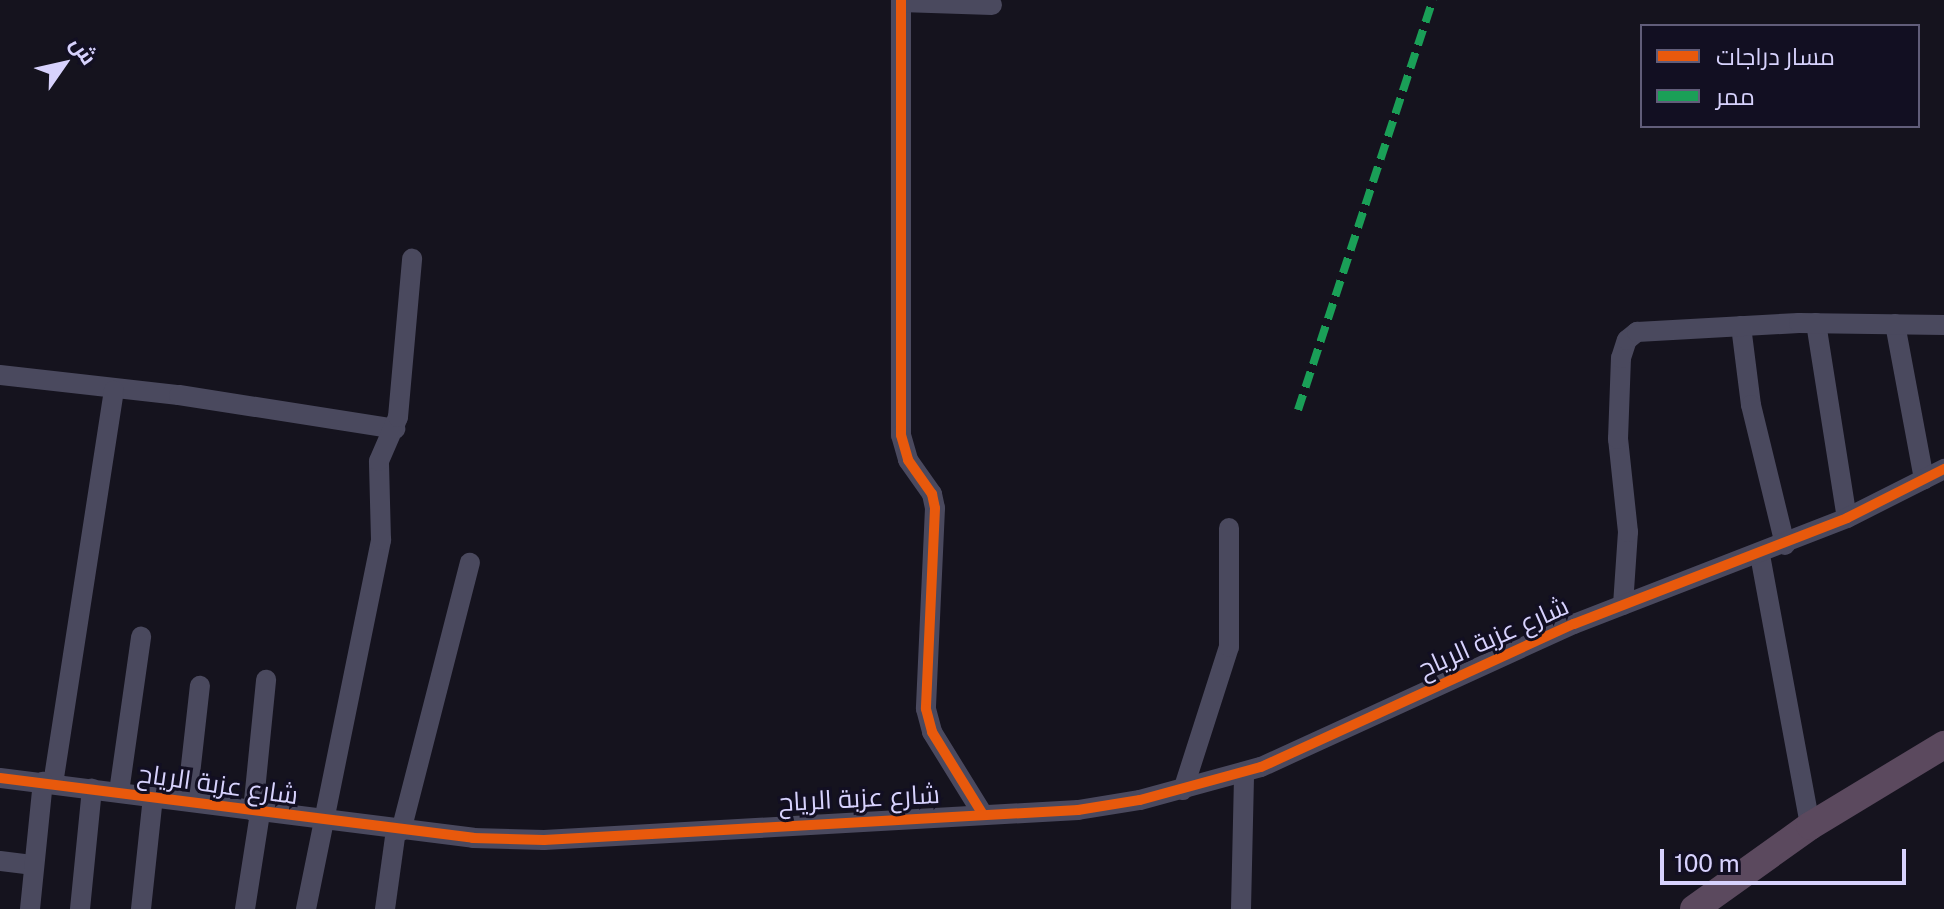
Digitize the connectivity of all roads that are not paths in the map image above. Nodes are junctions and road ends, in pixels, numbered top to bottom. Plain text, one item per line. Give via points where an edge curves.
1 (901, 1) edge
2 (992, 5) dead end
3 (412, 259) dead end
4 (1816, 323) junction
5 (1895, 324) junction
6 (1944, 325) edge
7 (1741, 326) junction
8 (0, 375) edge
9 (114, 391) junction
10 (395, 429) junction
11 (1944, 469) edge
12 (1924, 479) junction
13 (1847, 518) junction
14 (1229, 528) dead end
15 (1785, 545) junction
16 (1760, 555) junction
17 (470, 563) dead end
18 (1623, 605) junction
19 (141, 637) dead end
20 (266, 680) dead end
21 (200, 686) dead end
22 (1944, 745) edge
23 (1244, 772) junction
24 (0, 778) edge
25 (48, 783) junction
26 (92, 789) junction
27 (1183, 790) junction
28 (119, 792) junction
29 (153, 797) junction
30 (187, 801) junction
31 (257, 812) junction
32 (982, 813) junction
33 (321, 821) junction
34 (1810, 826) junction
35 (399, 831) junction
36 (0, 861) edge
37 (34, 865) junction
38 (30, 909) edge
39 (80, 909) edge
40 (141, 909) edge
41 (245, 909) edge
42 (306, 909) edge
43 (385, 909) edge
44 (1241, 909) edge
45 (1694, 909) edge

1 - 2 street
1 - 32 street via 901,435 908,460 932,494 935,508 926,709 932,732
3 - 10 street
4 - 5 street
4 - 7 street
4 - 13 street
5 - 6 street
5 - 12 street
7 - 15 street via 1751,405
7 - 18 street via 1637,332 1622,347 1618,439 1628,532
8 - 9 street
9 - 10 street via 179,395
9 - 25 street
10 - 33 street via 379,461 381,540
11 - 12 street, شارع عزبة الرياح
12 - 13 street, شارع عزبة الرياح
13 - 15 street, شارع عزبة الرياح
14 - 27 street via 1229,647
15 - 16 street, شارع عزبة الرياح
16 - 18 street, شارع عزبة الرياح
16 - 34 street
17 - 35 street
18 - 23 street, شارع عزبة الرياح via 1505,653 1319,744
19 - 28 street
20 - 31 street
21 - 30 street
22 - 34 highway
23 - 27 street, شارع عزبة الرياح
23 - 44 street
24 - 25 street, شارع عزبة الرياح
25 - 26 street, شارع عزبة الرياح
25 - 37 street
26 - 28 street, شارع عزبة الرياح
26 - 39 street
27 - 32 street, شارع عزبة الرياح via 1078,810
28 - 29 street, شارع عزبة الرياح
29 - 30 street, شارع عزبة الرياح
29 - 40 street
30 - 31 street, شارع عزبة الرياح
31 - 33 street, شارع عزبة الرياح
31 - 41 street
32 - 35 street, شارع عزبة الرياح via 544,840
33 - 35 street, شارع عزبة الرياح
33 - 42 street
34 - 45 highway
35 - 43 street
36 - 37 street
37 - 38 street

